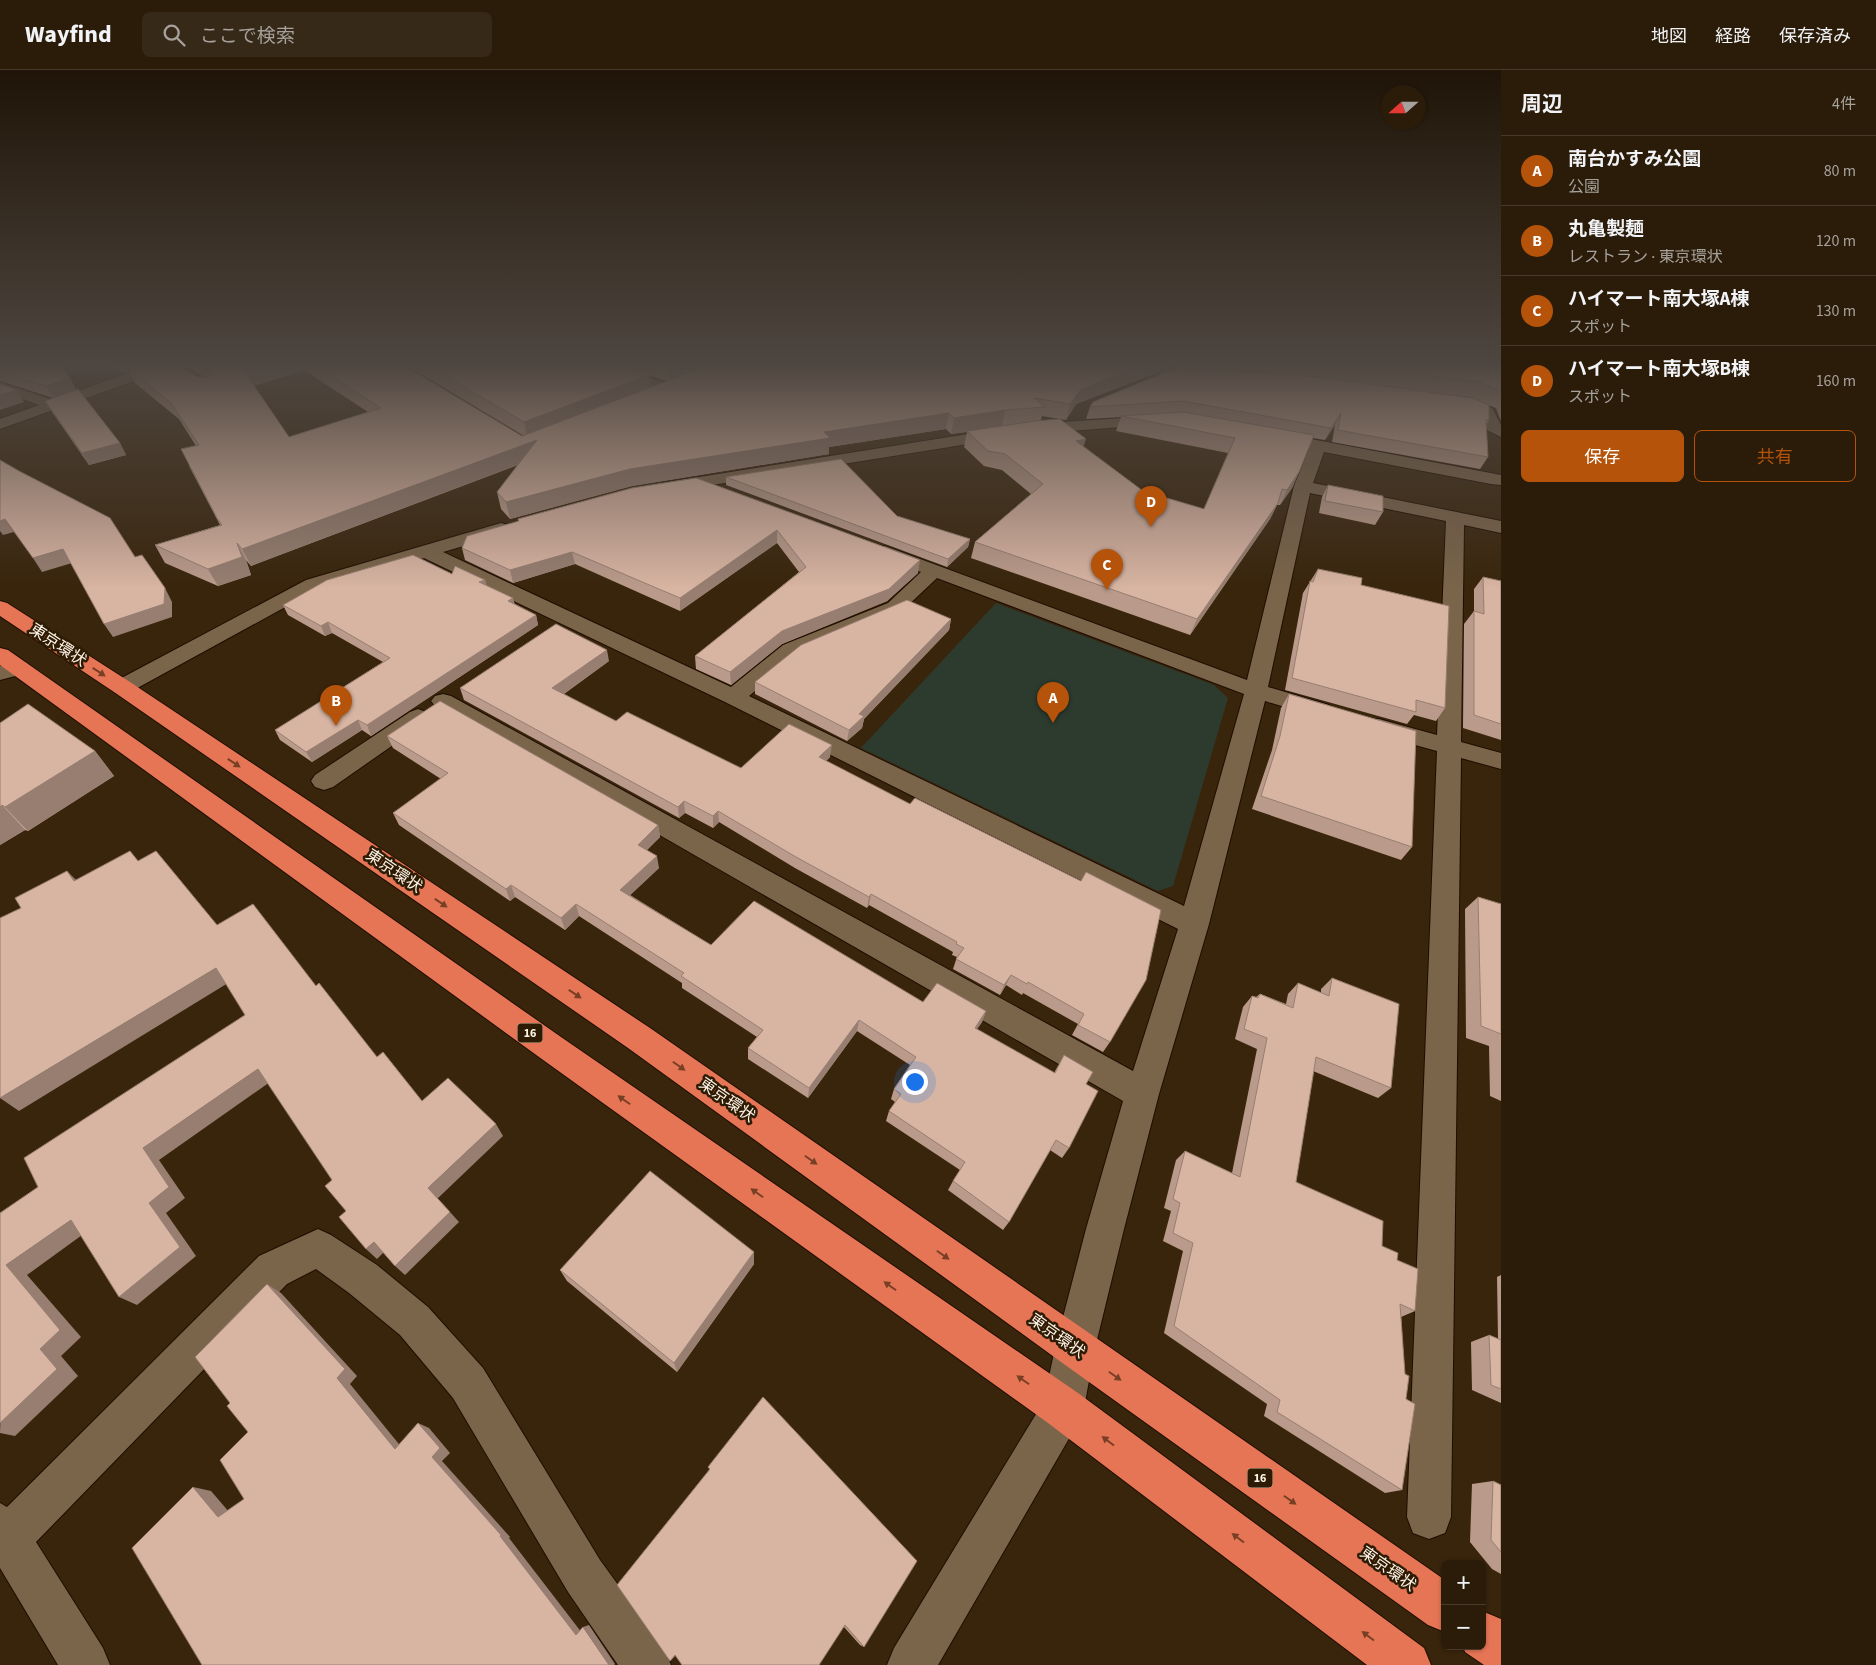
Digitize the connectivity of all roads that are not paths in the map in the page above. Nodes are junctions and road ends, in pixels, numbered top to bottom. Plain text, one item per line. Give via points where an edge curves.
1 (962, 439) edge
2 (1285, 439) edge
3 (1318, 446) junction
4 (1501, 480) edge
5 (698, 482) junction
6 (1304, 486) junction
7 (653, 489) edge
8 (735, 496) edge
9 (1454, 518) junction
10 (520, 524) edge
11 (1501, 527) edge
12 (871, 547) edge
13 (427, 552) junction
14 (934, 571) junction
15 (0, 607) edge
16 (6, 665) edge
17 (122, 687) junction
18 (1256, 691) junction
19 (733, 698) junction
20 (1449, 747) junction
21 (1501, 761) edge
22 (324, 781) dead end
23 (1194, 924) junction
24 (1142, 1094) junction
25 (1075, 1348) junction
26 (1063, 1408) junction
27 (1428, 1518) dead end
28 (4, 1532) edge
29 (1441, 1605) edge
30 (1486, 1638) edge
31 (1501, 1648) edge
32 (86, 1665) edge
33 (647, 1665) edge
34 (911, 1665) edge
35 (1407, 1665) edge

1 - 5 street
2 - 3 street
3 - 4 street
3 - 6 street
5 - 7 street
5 - 8 street
6 - 9 street
6 - 18 street
9 - 11 street
9 - 20 street
10 - 13 street
12 - 14 street
13 - 17 street via 313,584
13 - 19 street via 557,623
14 - 18 street
14 - 19 street via 896,607 791,650
15 -> 17 highway, 東京環状 / 16
26 -> 16 highway, 16
17 -> 25 highway, 東京環状 / 16 via 639,1038
18 - 20 street
18 - 23 street
19 - 23 street
20 - 21 street
20 - 27 street
22 - 24 street via 451,695
23 - 24 street
24 - 25 street
25 - 26 street
25 -> 29 highway, 東京環状 / 16
26 - 34 street
35 -> 26 highway, 16
28 - 32 street
28 - 33 street via 273,1270 318,1248 363,1279 414,1321 468,1383 584,1576
30 - 31 highway

